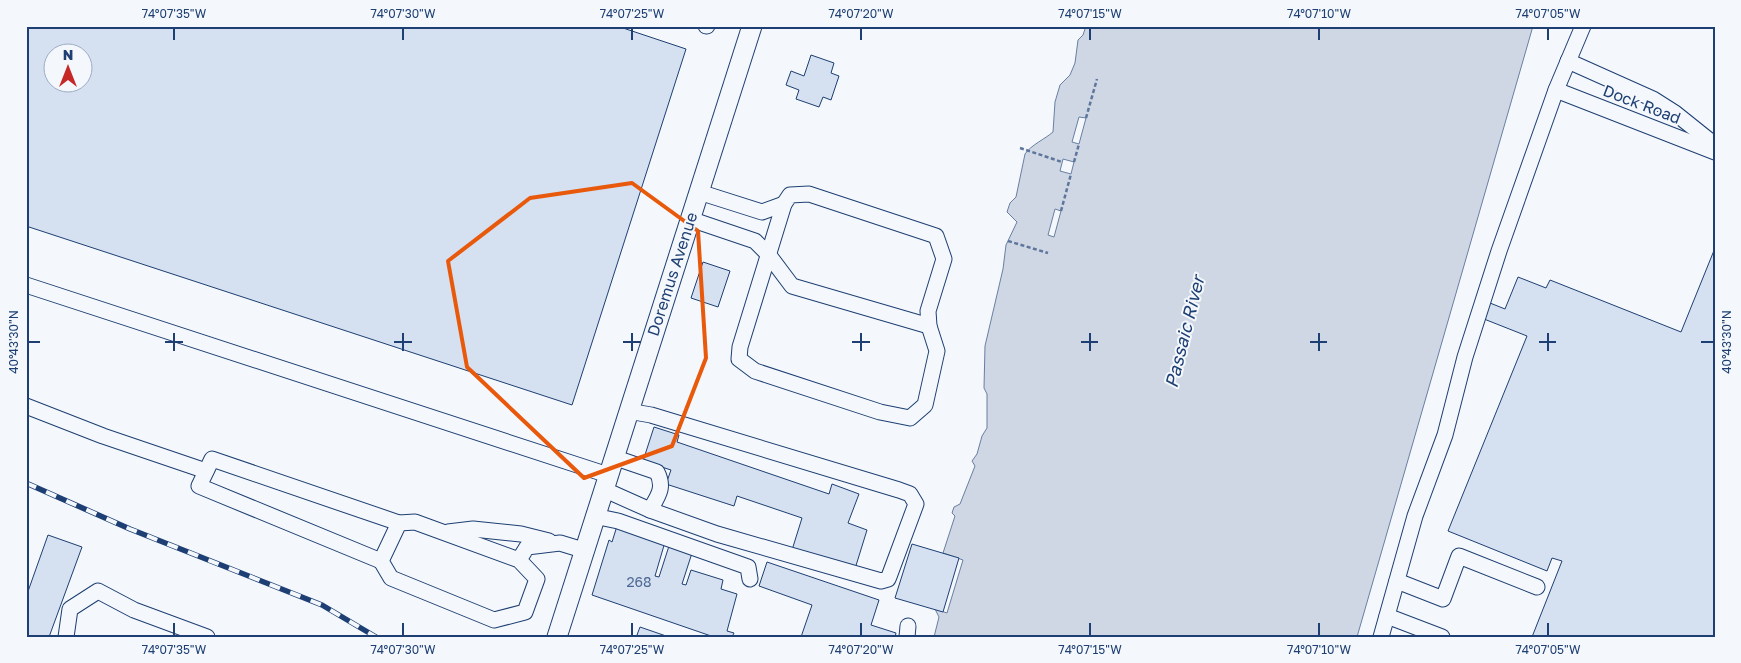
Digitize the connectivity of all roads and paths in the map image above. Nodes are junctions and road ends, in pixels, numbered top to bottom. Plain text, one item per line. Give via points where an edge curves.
1 (752, 26) edge
2 (1583, 26) edge
3 (1568, 61) junction
4 (1097, 80) dead end
5 (1556, 90) junction
6 (1086, 118) dead end
7 (1079, 144) dead end
8 (1715, 145) edge
9 (1020, 148) dead end
10 (1715, 152) edge
11 (1062, 162) dead end
12 (1074, 162) dead end
13 (1071, 174) dead end
14 (699, 192) junction
15 (784, 204) junction
16 (1061, 211) dead end
17 (690, 218) junction
18 (1008, 241) dead end
19 (1048, 252) dead end
20 (768, 254) junction
21 (26, 285) edge
22 (929, 326) junction
23 (26, 406) edge
24 (628, 411) junction
25 (206, 471) junction
26 (608, 474) junction
27 (650, 510) junction
28 (594, 516) junction
29 (398, 523) junction
30 (444, 532) junction
31 (560, 544) junction
32 (584, 550) junction
33 (519, 560) junction
34 (381, 561) junction
35 (750, 580) dead end
36 (1397, 581) junction
37 (1537, 587) dead end
38 (1387, 616) junction
39 (1421, 633) edge
40 (66, 637) edge
41 (207, 637) edge
42 (557, 637) edge
43 (1382, 637) edge
44 (1442, 637) edge

1 - 14 main road, Doremus Avenue
2 - 3 street
3 - 5 street
3 - 8 street, Dock Road via 1653,99
4 - 6 path
5 - 10 street, Dock Road
5 - 36 street via 1499,251 1465,356 1445,435 1415,516
7 - 12 path
9 - 11 path
13 - 16 path
14 - 15 street via 762,212
14 - 17 main road, Doremus Avenue
15 - 20 street
15 - 22 street via 790,195 809,194 936,236 944,259 928,311
17 - 20 street via 755,241
17 - 24 main road, Doremus Avenue
18 - 19 path
20 - 22 street via 792,286
20 - 22 street via 740,347 739,359 755,371 880,412 910,418 925,405 938,351
21 - 26 street
23 - 25 street
24 - 26 main road, Doremus Avenue
24 - 27 street via 651,415 899,490 910,494 916,504 888,580 881,581 717,534
25 - 29 street via 212,459
25 - 34 street via 199,486
26 - 27 street
26 - 27 street via 657,472 661,486
26 - 28 main road, Doremus Avenue
28 - 32 main road, Doremus Avenue
28 - 35 street via 618,521 748,567
29 - 30 street via 415,522
29 - 34 street
30 - 31 street via 473,529 521,534
30 - 33 street
31 - 32 street
31 - 33 street via 527,547
32 - 42 main road, Doremus Avenue
33 - 34 street via 537,579 525,612 494,620 392,578
36 - 37 street via 1443,599 1459,556
36 - 38 street
38 - 39 street
38 - 43 street
39 - 44 street
40 - 41 street via 70,609 98,591 134,610

